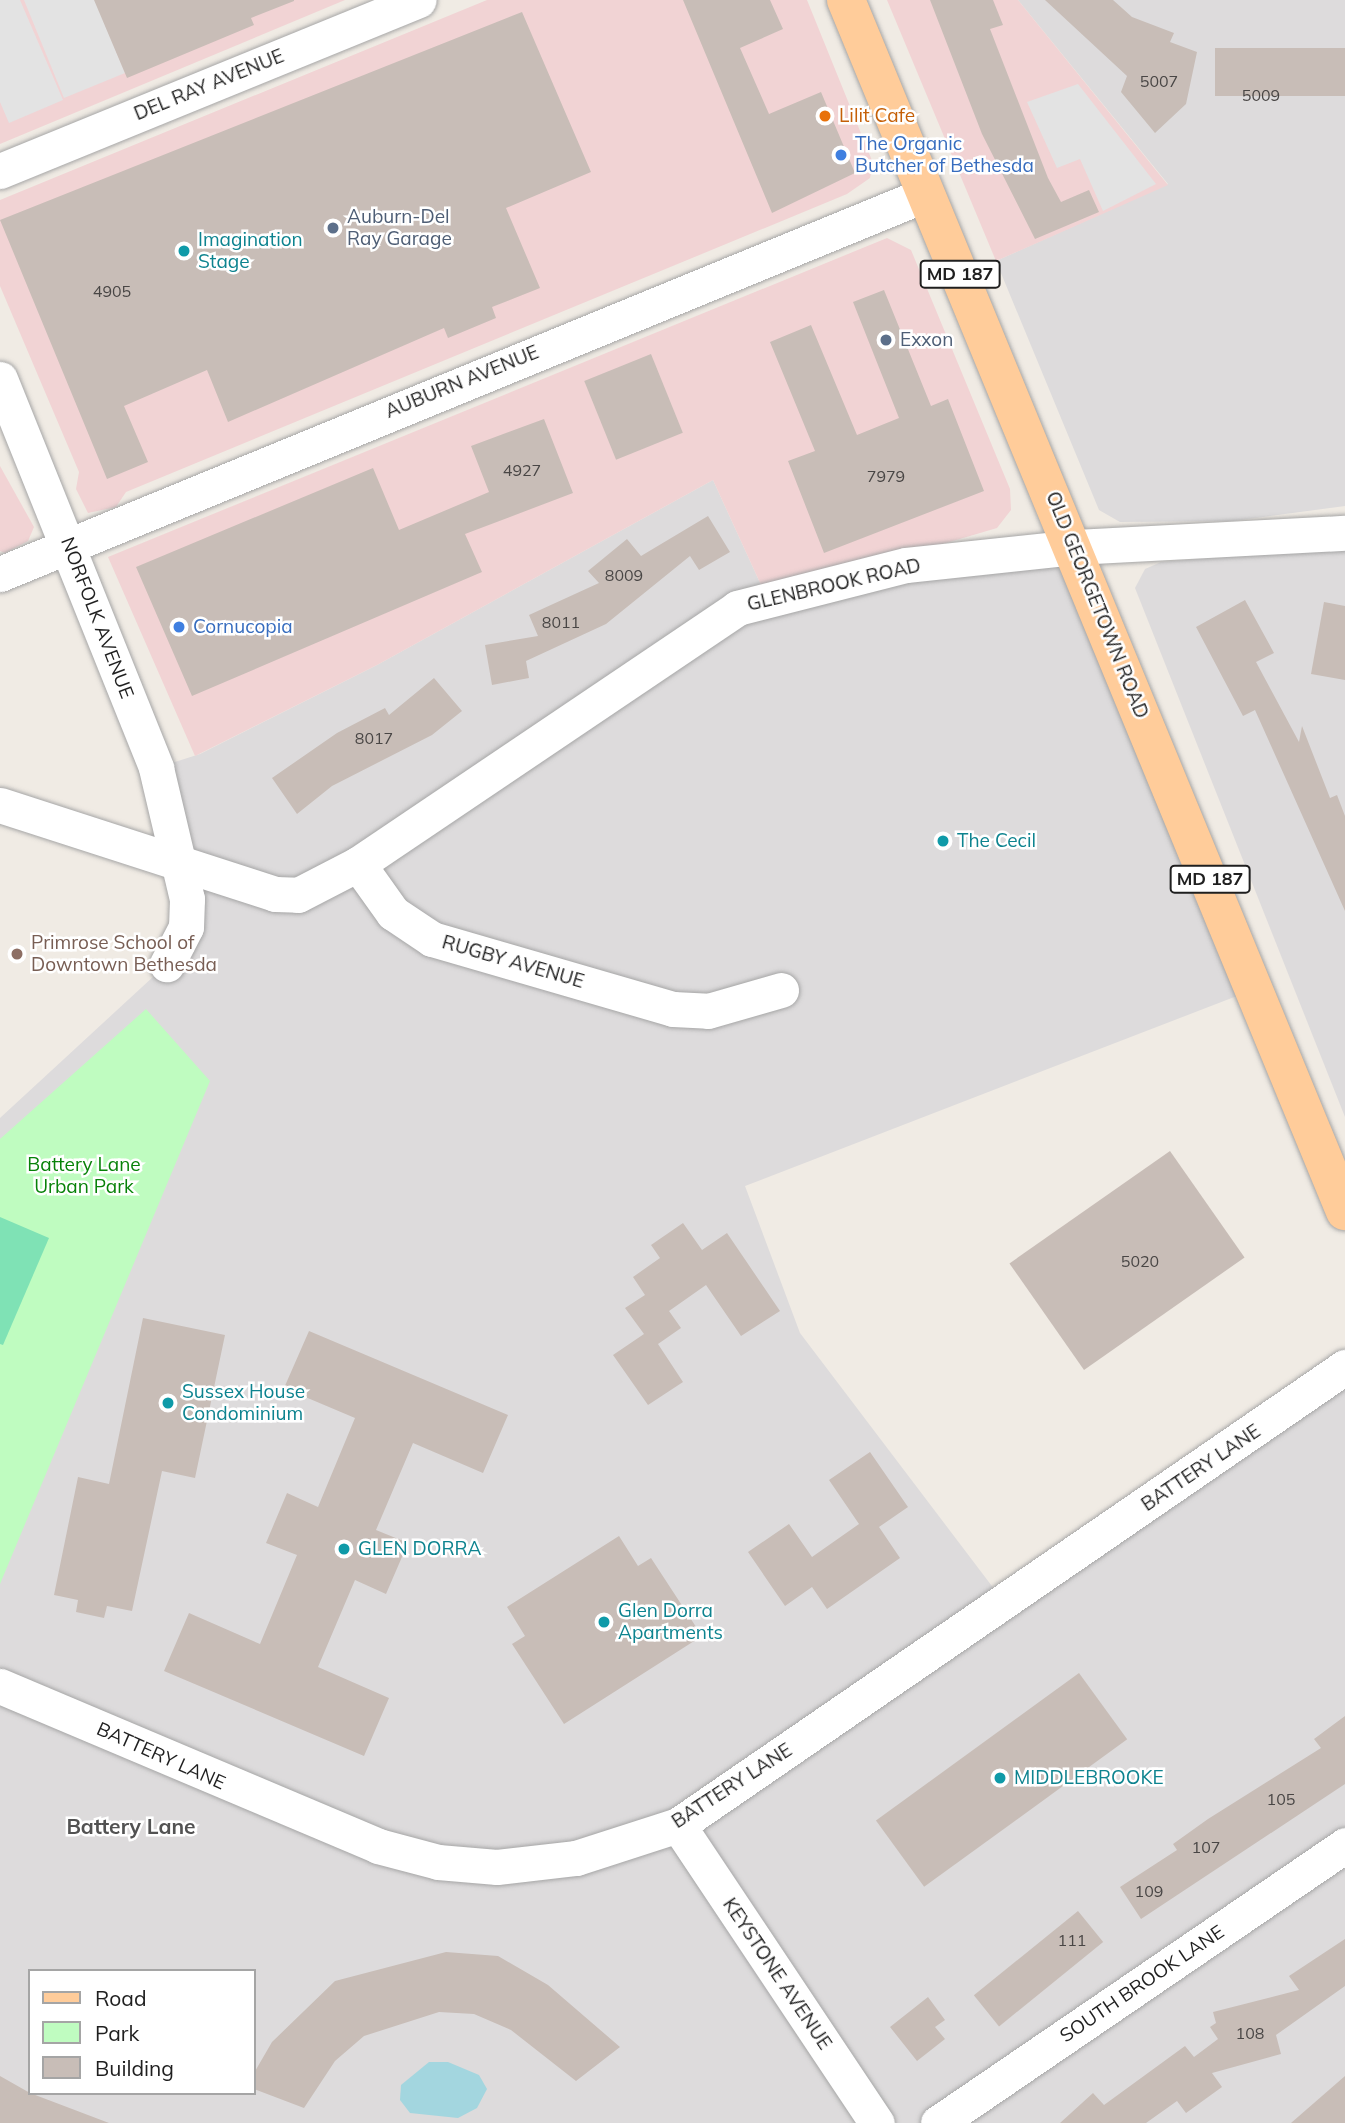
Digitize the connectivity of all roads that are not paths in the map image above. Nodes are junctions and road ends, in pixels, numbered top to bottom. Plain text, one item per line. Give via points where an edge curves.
1 (418, 0) edge
2 (846, 0) edge
3 (0, 171) edge
4 (926, 194) junction
5 (0, 379) edge
6 (1345, 533) edge
7 (68, 542) junction
8 (1074, 547) junction
9 (0, 574) edge
10 (0, 805) edge
11 (180, 863) junction
12 (358, 864) junction
13 (167, 964) dead end
14 (781, 990) dead end
15 (1345, 1211) edge
16 (1345, 1367) edge
17 (0, 1686) edge
18 (678, 1825) junction
19 (1345, 1845) edge
20 (877, 2123) edge
21 (938, 2123) edge

1 - 3 street, DEL RAY AVENUE
2 - 4 main road, OLD GEORGETOWN ROAD / MD 187
4 - 7 street, AUBURN AVENUE
4 - 8 main road, OLD GEORGETOWN ROAD / MD 187
5 - 7 street, NORFOLK AVENUE
6 - 8 street, GLENBROOK ROAD
7 - 9 street, AUBURN AVENUE
7 - 11 street, NORFOLK AVENUE via 156,768
8 - 12 street, GLENBROOK ROAD via 906,565 737,608
8 - 15 main road, OLD GEORGETOWN ROAD / MD 187
10 - 11 street
11 - 12 street via 275,894 298,895
11 - 13 street via 186,927
12 - 14 street, RUGBY AVENUE via 393,913 446,943 673,1009 708,1011
16 - 18 street, BATTERY LANE
17 - 18 street, BATTERY LANE via 338,1831 438,1862 497,1867 576,1858
18 - 20 street, KEYSTONE AVENUE
19 - 21 street, SOUTH BROOK LANE

